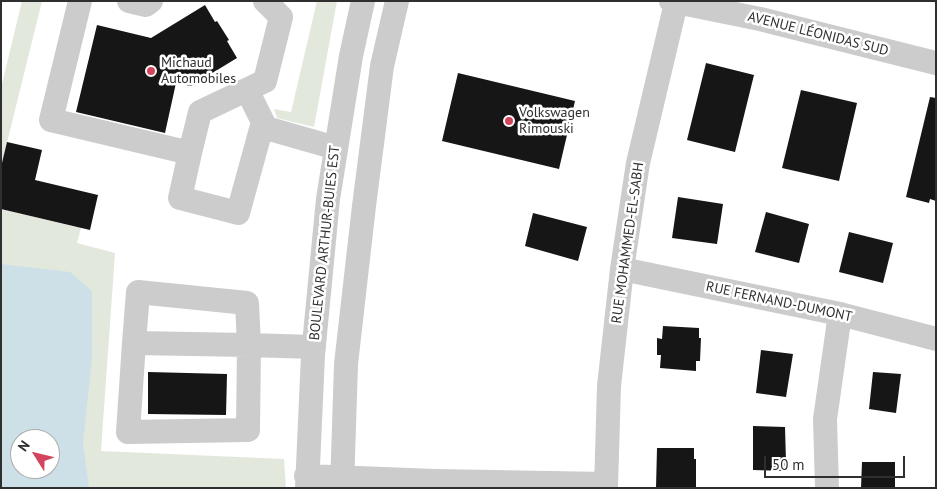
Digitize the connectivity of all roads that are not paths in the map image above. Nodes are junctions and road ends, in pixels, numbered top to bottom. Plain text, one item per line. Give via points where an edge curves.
1 (80, 1) edge
2 (129, 1) edge
3 (151, 1) edge
4 (265, 1) edge
5 (363, 1) edge
6 (396, 1) edge
7 (673, 2) edge
8 (762, 10) edge
9 (936, 63) edge
10 (247, 90) junction
11 (263, 122) junction
12 (336, 148) junction
13 (190, 154) junction
14 (622, 268) junction
15 (840, 314) junction
16 (936, 339) edge
17 (134, 343) junction
18 (249, 345) junction
19 (314, 347) junction
20 (307, 482) edge
21 (342, 483) edge
22 (606, 486) edge
23 (828, 488) edge

1 - 13 street via 51,120
2 - 3 street via 146,5
4 - 10 street via 282,17 266,82
5 - 12 street, BOULEVARD ARTHUR-BUIES EST
6 - 21 street via 382,66 346,364
7 - 8 street, AVENUE LÉONIDAS SUD
7 - 14 street, RUE MOHAMMED-EL-SABH via 638,163
8 - 9 street, AVENUE LÉONIDAS SUD
10 - 11 street
10 - 13 street via 200,112
11 - 12 street via 266,128
11 - 13 street via 238,213 180,198
12 - 19 street, BOULEVARD ARTHUR-BUIES EST
14 - 15 street, RUE FERNAND-DUMONT
14 - 22 street, RUE MOHAMMED-EL-SABH via 609,386
15 - 16 street, RUE FERNAND-DUMONT
15 - 23 street via 826,419
17 - 18 street
17 - 18 street via 138,292 247,303
17 - 18 street via 128,432 248,430
18 - 19 street
19 - 20 street, BOULEVARD ARTHUR-BUIES EST
20 - 21 street
21 - 22 street via 367,477

